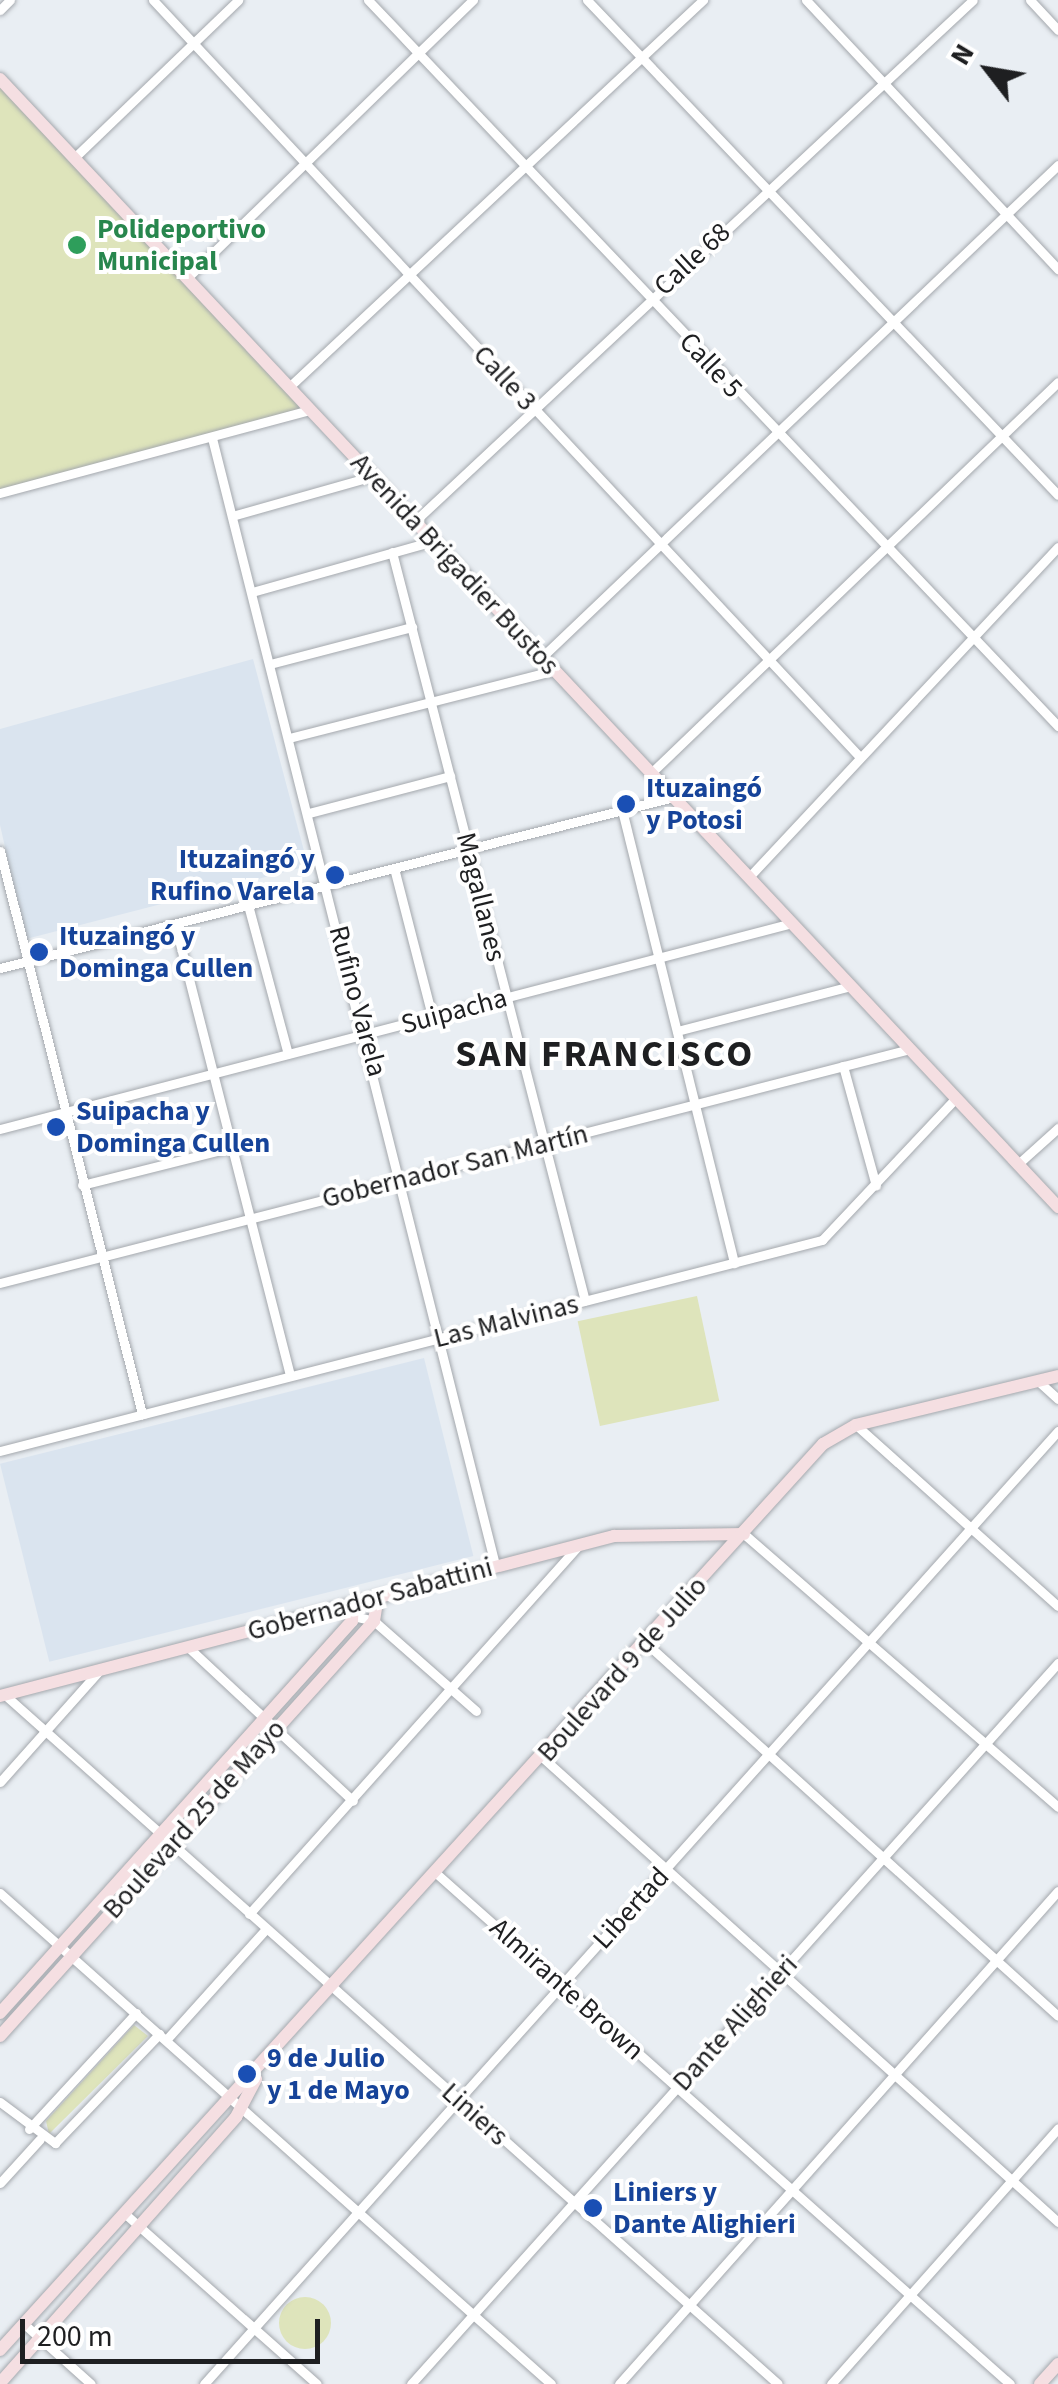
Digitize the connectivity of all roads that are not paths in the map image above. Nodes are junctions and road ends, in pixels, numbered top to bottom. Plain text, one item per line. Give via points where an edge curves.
1 (10, 0) edge
2 (153, 0) edge
3 (238, 0) edge
4 (368, 0) edge
5 (474, 0) edge
6 (586, 0) edge
7 (703, 0) edge
8 (806, 0) edge
9 (972, 0) edge
10 (1030, 0) edge
11 (0, 10) edge
12 (1058, 30) edge
13 (193, 42) junction
14 (417, 54) junction
15 (640, 57) junction
16 (0, 79) edge
17 (882, 82) junction
18 (74, 158) junction
19 (302, 162) junction
20 (1058, 165) edge
21 (524, 166) junction
22 (766, 190) junction
23 (1006, 214) junction
24 (1058, 269) edge
25 (408, 276) junction
26 (187, 278) junction
27 (649, 299) junction
28 (892, 322) junction
29 (1058, 382) edge
30 (289, 388) junction
31 (534, 409) junction
32 (310, 410) junction
33 (775, 433) junction
34 (1000, 435) junction
35 (212, 438) junction
36 (373, 476) junction
37 (0, 492) edge
38 (1058, 495) edge
39 (232, 516) junction
40 (415, 521) junction
41 (661, 540) junction
42 (434, 541) junction
43 (1058, 547) edge
44 (881, 549) junction
45 (392, 552) junction
46 (252, 592) junction
47 (412, 627) junction
48 (969, 640) junction
49 (542, 657) junction
50 (766, 657) junction
51 (270, 664) junction
52 (554, 670) junction
53 (430, 701) junction
54 (1058, 726) edge
55 (290, 738) junction
56 (859, 756) junction
57 (651, 773) junction
58 (450, 776) junction
59 (674, 797) junction
60 (622, 810) junction
61 (309, 813) junction
62 (468, 849) junction
63 (0, 851) edge
64 (394, 868) junction
65 (749, 877) junction
66 (328, 885) junction
67 (248, 905) junction
68 (792, 923) junction
69 (175, 924) junction
70 (658, 958) junction
71 (24, 962) junction
72 (0, 968) edge
73 (851, 986) junction
74 (507, 997) junction
75 (432, 1016) junction
76 (676, 1031) junction
77 (366, 1034) junction
78 (910, 1048) junction
79 (288, 1054) junction
80 (844, 1066) junction
81 (214, 1073) junction
82 (956, 1098) junction
83 (694, 1104) junction
84 (62, 1112) junction
85 (1058, 1128) edge
86 (0, 1129) edge
87 (544, 1143) junction
88 (233, 1148) junction
89 (1018, 1164) junction
90 (404, 1179) junction
91 (82, 1185) junction
92 (876, 1186) junction
93 (1058, 1207) edge
94 (251, 1218) junction
95 (102, 1257) junction
96 (734, 1262) junction
97 (0, 1283) edge
98 (585, 1300) junction
99 (444, 1336) junction
100 (290, 1376) junction
101 (1058, 1376) edge
102 (1038, 1381) junction
103 (1058, 1399) edge
104 (142, 1414) junction
105 (856, 1425) junction
106 (1058, 1431) edge
107 (0, 1451) edge
108 (971, 1529) junction
109 (744, 1534) junction
110 (580, 1544) junction
111 (495, 1566) junction
112 (378, 1598) junction
113 (1058, 1606) edge
114 (353, 1610) junction
115 (374, 1621) junction
116 (870, 1638) junction
117 (646, 1644) junction
118 (189, 1648) junction
119 (1058, 1662) edge
120 (99, 1671) junction
121 (453, 1690) junction
122 (3, 1695) edge
123 (476, 1711) dead end
124 (262, 1719) junction
125 (274, 1729) junction
126 (45, 1732) junction
127 (986, 1743) junction
128 (766, 1754) junction
129 (542, 1758) junction
130 (0, 1782) edge
131 (353, 1802) junction
132 (1058, 1807) edge
133 (159, 1834) junction
134 (171, 1844) junction
135 (883, 1858) junction
136 (666, 1869) junction
137 (438, 1874) junction
138 (1058, 1891) edge
139 (0, 1894) edge
140 (250, 1914) junction
141 (266, 1930) junction
142 (65, 1952) junction
143 (996, 1960) junction
144 (780, 1972) junction
145 (561, 1984) junction
146 (334, 1990) junction
147 (0, 2013) edge
148 (136, 2013) junction
149 (1058, 2016) edge
150 (0, 2036) edge
151 (162, 2037) junction
152 (896, 2076) junction
153 (257, 2077) junction
154 (677, 2088) junction
155 (229, 2096) junction
156 (457, 2098) junction
157 (0, 2102) edge
158 (242, 2108) junction
159 (1058, 2128) edge
160 (29, 2129) junction
161 (40, 2139) junction
162 (1012, 2180) junction
163 (0, 2184) edge
164 (792, 2190) junction
165 (574, 2202) junction
166 (123, 2212) junction
167 (359, 2212) junction
168 (1058, 2222) edge
169 (140, 2227) junction
170 (912, 2296) junction
171 (689, 2305) junction
172 (474, 2315) junction
173 (24, 2323) junction
174 (254, 2328) junction
175 (40, 2338) junction
176 (0, 2350) edge
177 (1058, 2364) edge
178 (0, 2383) edge
179 (90, 2384) edge
180 (204, 2384) edge
181 (317, 2384) edge
182 (412, 2384) edge
183 (551, 2384) edge
184 (619, 2384) edge
185 (778, 2384) edge
186 (831, 2384) edge
187 (1010, 2384) edge
188 (1040, 2384) edge

1 - 11 street
2 - 13 street, Calle 3
3 - 13 street
4 - 14 street, Calle 5
5 - 14 street
6 - 15 street
7 - 15 street
8 - 17 street
9 - 17 street, Calle 68
10 - 12 street
13 - 18 street
13 - 19 street, Calle 3
14 - 19 street
14 - 21 street, Calle 5
15 - 21 street
15 - 22 street
16 - 18 main road, Avenida Brigadier Bustos
17 - 22 street, Calle 68
17 - 23 street
18 - 26 main road, Avenida Brigadier Bustos
19 - 25 street, Calle 3
19 - 26 street
20 - 23 street
21 - 25 street
21 - 27 street, Calle 5
22 - 27 street, Calle 68
22 - 28 street
23 - 24 street
23 - 28 street
25 - 30 street
25 - 31 street, Calle 3
26 - 30 main road, Avenida Brigadier Bustos
27 - 31 street, Calle 68
27 - 33 street, Calle 5
28 - 33 street
28 - 34 street
29 - 34 street
30 - 32 main road, Avenida Brigadier Bustos
31 - 40 street, Calle 68
31 - 41 street, Calle 3
32 - 35 street
32 - 36 main road, Avenida Brigadier Bustos
33 - 41 street
33 - 44 street, Calle 5
34 - 38 street
34 - 44 street
35 - 37 street
35 - 39 street, Rufino Varela
36 - 39 street
36 - 40 main road, Avenida Brigadier Bustos
39 - 46 street, Rufino Varela
40 - 42 main road, Avenida Brigadier Bustos
41 - 49 street
41 - 50 street, Calle 3
42 - 45 street
42 - 49 main road, Avenida Brigadier Bustos
43 - 48 street
44 - 48 street, Calle 5
44 - 50 street
45 - 46 street
45 - 47 street, Magallanes
46 - 51 street, Rufino Varela
47 - 51 street
47 - 53 street, Magallanes
48 - 54 street, Calle 5
48 - 56 street
49 - 52 main road, Avenida Brigadier Bustos
50 - 56 street, Calle 3
50 - 57 street
51 - 55 street, Rufino Varela
52 - 53 street
52 - 57 main road, Avenida Brigadier Bustos
53 - 55 street
53 - 58 street, Magallanes
55 - 61 street, Rufino Varela
56 - 65 street
57 - 59 main road, Avenida Brigadier Bustos
58 - 61 street
58 - 62 street, Magallanes
59 - 60 street
59 - 65 main road, Avenida Brigadier Bustos
60 - 62 street
60 - 70 street
61 - 66 street, Rufino Varela
62 - 64 street
62 - 74 street, Magallanes
63 - 71 street
64 - 66 street
64 - 75 street
65 - 68 main road, Avenida Brigadier Bustos
66 - 67 street
66 - 77 street, Rufino Varela
67 - 69 street
67 - 79 street
68 - 70 street, Suipacha
68 - 73 main road, Avenida Brigadier Bustos
69 - 71 street
69 - 81 street
70 - 74 street, Suipacha
70 - 76 street
71 - 72 street
71 - 84 street
73 - 76 street
73 - 78 main road, Avenida Brigadier Bustos
74 - 75 street, Suipacha
74 - 87 street, Magallanes
75 - 77 street, Suipacha
76 - 83 street
77 - 79 street, Suipacha
77 - 90 street, Rufino Varela
78 - 80 street, Gobernador San Martín
78 - 82 main road, Avenida Brigadier Bustos
79 - 81 street, Suipacha
80 - 83 street, Gobernador San Martín
80 - 92 street
81 - 84 street, Suipacha
81 - 88 street
82 - 89 main road, Avenida Brigadier Bustos
82 - 92 street, Las Malvinas
83 - 87 street, Gobernador San Martín
83 - 96 street
84 - 86 street, Suipacha
84 - 91 street
85 - 89 street
87 - 90 street, Gobernador San Martín
87 - 98 street, Magallanes
88 - 91 street
88 - 94 street
89 - 93 main road, Avenida Brigadier Bustos
90 - 94 street, Gobernador San Martín
90 - 99 street, Rufino Varela
91 - 95 street
92 - 96 street, Las Malvinas via 822,1240
94 - 95 street, Gobernador San Martín
94 - 100 street
95 - 97 street, Gobernador San Martín
95 - 104 street
96 - 98 street, Las Malvinas
98 - 99 street, Las Malvinas
99 - 100 street, Las Malvinas
99 - 111 street, Rufino Varela
100 - 104 street, Las Malvinas
101 - 102 main road, Boulevard 9 de Julio
102 - 103 street
102 - 105 main road, Boulevard 9 de Julio
104 - 107 street, Las Malvinas
105 - 108 street
105 - 109 main road, Boulevard 9 de Julio via 823,1444
106 - 108 street, Libertad
108 - 113 street
108 - 116 street, Libertad
109 - 110 main road, Gobernador Sabattini via 632,1533
109 - 116 street
109 - 117 main road, Boulevard 9 de Julio
110 - 111 main road, Gobernador Sabattini
110 - 121 street
111 - 112 main road, Gobernador Sabattini
112 - 114 main road, Gobernador Sabattini
112 - 115 main road
114 - 115 street
114 - 118 main road, Gobernador Sabattini
114 - 124 main road, Boulevard 25 de Mayo
115 - 121 street
115 - 125 main road, Boulevard 25 de Mayo
116 - 127 street
116 - 128 street, Libertad
117 - 128 street
117 - 129 main road, Boulevard 9 de Julio
118 - 120 main road, Gobernador Sabattini
118 - 124 street
119 - 127 street, Dante Alighieri
120 - 122 main road, Gobernador Sabattini
120 - 126 street
121 - 123 street
121 - 131 street
122 - 126 street, Liniers
124 - 125 street
124 - 133 main road, Boulevard 25 de Mayo
125 - 131 street
125 - 134 main road, Boulevard 25 de Mayo
126 - 130 street
126 - 133 street, Liniers
127 - 132 street
127 - 135 street, Dante Alighieri
128 - 135 street
128 - 136 street, Libertad
129 - 136 street
129 - 137 main road, Boulevard 9 de Julio
131 - 140 street
133 - 134 street, Liniers
133 - 142 main road, Boulevard 25 de Mayo
134 - 140 street, Liniers
134 - 142 main road, Boulevard 25 de Mayo
135 - 143 street
135 - 144 street, Dante Alighieri
136 - 144 street
136 - 145 street, Libertad
137 - 145 street, Almirante Brown
137 - 146 main road, Boulevard 9 de Julio
138 - 143 street
139 - 142 street
140 - 141 street, Liniers
141 - 146 street, Liniers
141 - 151 street
142 - 147 main road, Boulevard 25 de Mayo
142 - 148 street
142 - 150 main road, Boulevard 25 de Mayo
143 - 149 street
143 - 152 street
144 - 152 street
144 - 154 street, Dante Alighieri
145 - 154 street, Almirante Brown
145 - 156 street, Libertad
146 - 153 main road, Boulevard 9 de Julio
146 - 156 street, Liniers
148 - 151 street
148 - 160 street
151 - 155 street
151 - 161 street via 61,2140
152 - 162 street
152 - 164 street
153 - 155 main road, Boulevard 9 de Julio
153 - 158 main road, Boulevard 9 de Julio
154 - 164 street, Almirante Brown
154 - 165 street, Dante Alighieri
155 - 158 street
155 - 166 main road, Boulevard 9 de Julio
156 - 165 street, Liniers
156 - 167 street, Libertad
157 - 160 street
158 - 167 street
158 - 169 main road, Boulevard 9 de Julio
159 - 162 street
160 - 161 street
161 - 163 street
162 - 168 street
162 - 170 street
164 - 170 street, Almirante Brown
164 - 171 street
165 - 171 street, Liniers
165 - 172 street, Dante Alighieri
166 - 169 street
166 - 173 main road, Boulevard 9 de Julio
167 - 172 street
167 - 174 street, Libertad
169 - 174 street
169 - 175 main road, Boulevard 9 de Julio
170 - 186 street
170 - 187 street, Almirante Brown
171 - 184 street
171 - 185 street, Liniers
172 - 182 street, Dante Alighieri
172 - 183 street
173 - 175 street
173 - 176 main road, Boulevard 9 de Julio
174 - 180 street, Libertad
174 - 181 street
175 - 178 main road, Boulevard 9 de Julio
175 - 179 street
177 - 188 main road

